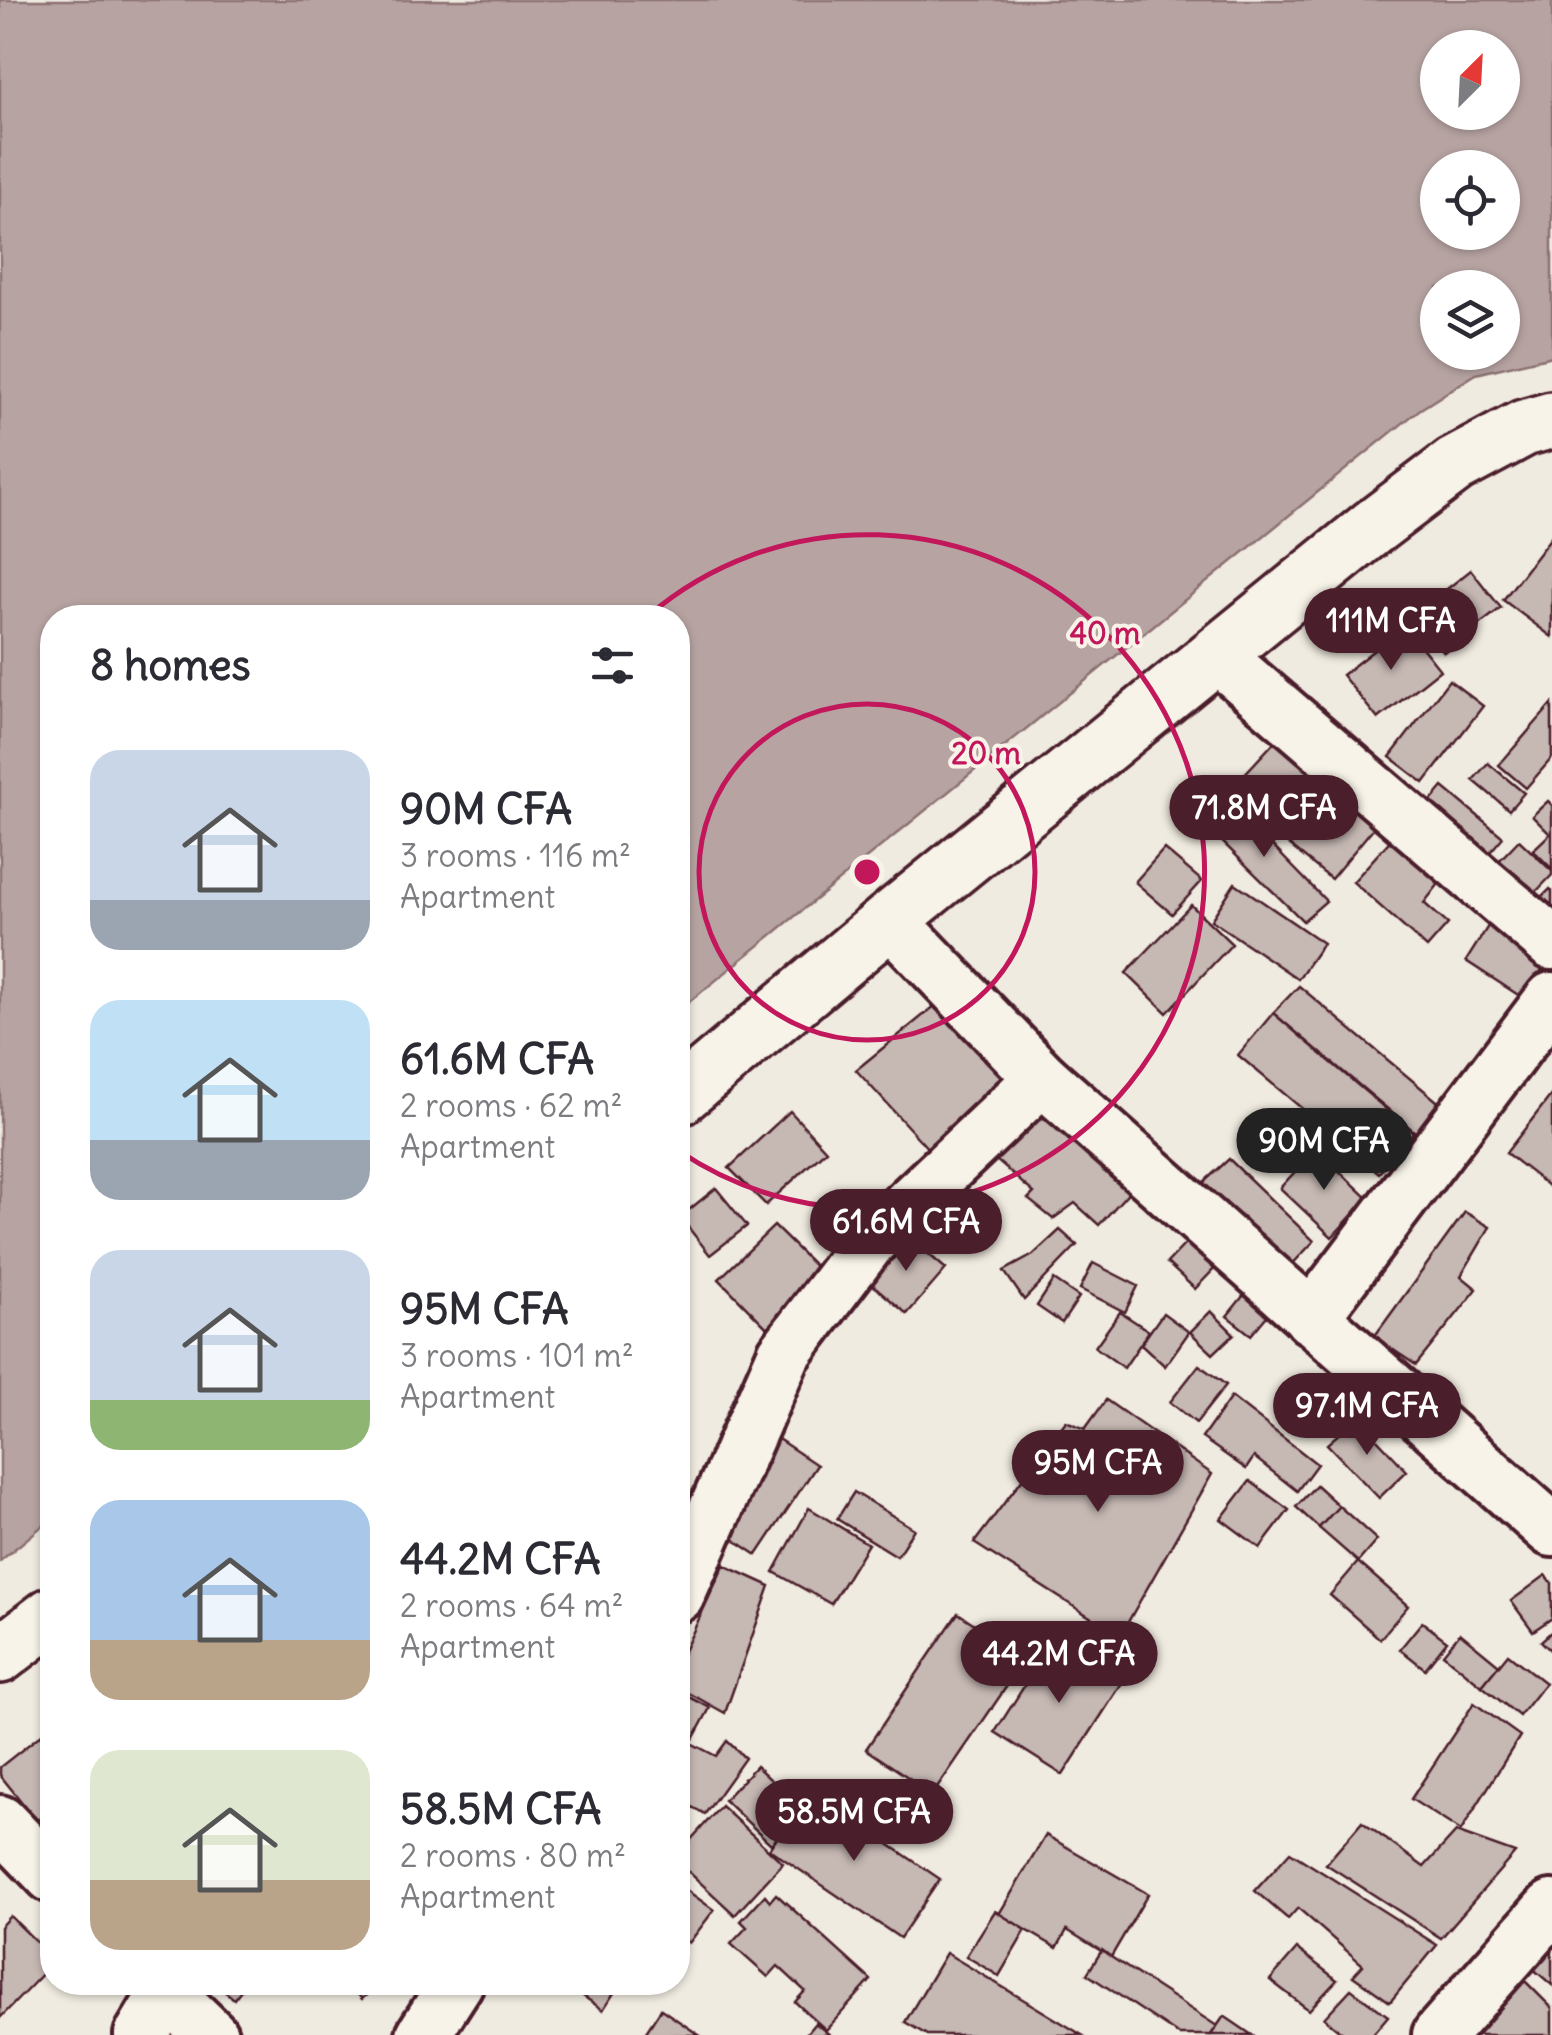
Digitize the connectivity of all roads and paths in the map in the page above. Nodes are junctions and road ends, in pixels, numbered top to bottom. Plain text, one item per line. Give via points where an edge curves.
1 (1552, 420) edge
2 (1216, 655) junction
3 (890, 920) junction
4 (1552, 944) edge
5 (1552, 999) edge
6 (1042, 1078) junction
7 (690, 1088) edge
8 (1311, 1318) junction
9 (1552, 1530) edge
10 (690, 1568) edge
11 (40, 1624) edge
12 (0, 1655) edge
13 (0, 1822) edge
14 (40, 1864) edge
15 (1552, 1906) edge
16 (449, 1995) edge
17 (154, 2004) edge
18 (211, 2035) edge
19 (423, 2035) edge
20 (1439, 2035) edge

1 - 2 highway via 1455,465
2 - 3 highway
2 - 4 street
3 - 6 street
3 - 7 highway
5 - 8 street
6 - 8 street
6 - 10 street via 869,1242 784,1354
8 - 9 street
11 - 12 highway
13 - 14 street
15 - 20 street
16 - 19 street
17 - 18 street

